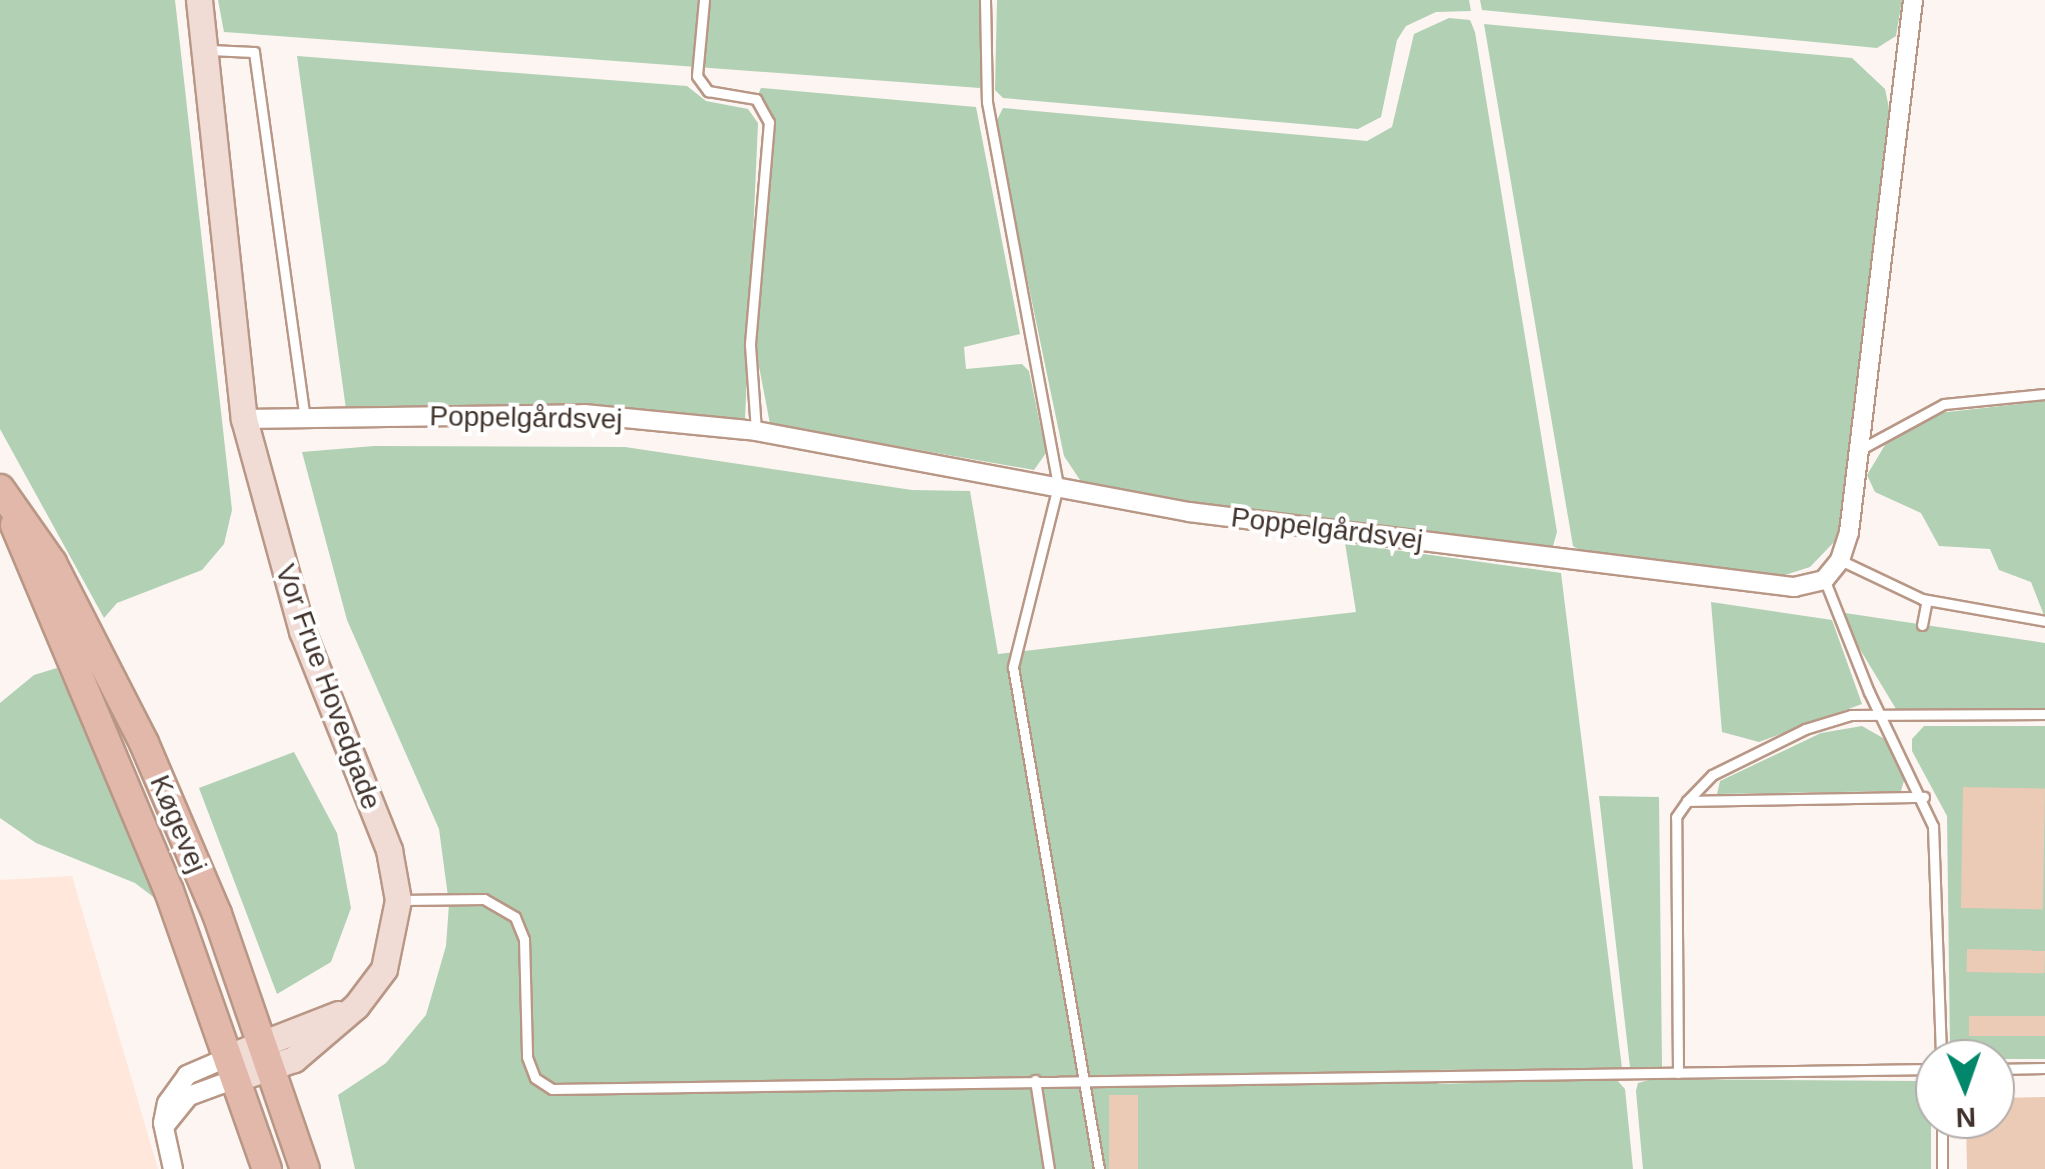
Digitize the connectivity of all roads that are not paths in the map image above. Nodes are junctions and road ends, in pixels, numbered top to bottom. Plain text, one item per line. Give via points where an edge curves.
1 (199, 0) edge
2 (704, 0) edge
3 (985, 0) edge
4 (1913, 0) edge
5 (206, 50) junction
6 (2045, 394) edge
7 (305, 418) junction
8 (244, 419) junction
9 (756, 431) junction
10 (1859, 450) junction
11 (1058, 486) junction
12 (3, 494) edge
13 (1840, 560) junction
14 (1824, 580) junction
15 (1927, 600) junction
16 (2045, 622) edge
17 (1922, 625) dead end
18 (1884, 713) junction
19 (2045, 714) edge
20 (1924, 798) junction
21 (1688, 800) junction
22 (398, 900) junction
23 (1940, 1039) edge
24 (268, 1057) junction
25 (235, 1067) junction
26 (2015, 1068) edge
27 (2045, 1068) edge
28 (1915, 1069) edge
29 (1678, 1073) junction
30 (1035, 1080) junction
31 (1083, 1080) junction
32 (1942, 1139) edge
33 (173, 1169) edge
34 (268, 1169) edge
35 (306, 1169) edge
36 (1049, 1169) edge
37 (1099, 1169) edge
38 (1942, 1169) edge

1 - 5 street, Vor Frue Hovedgade
2 - 9 lane via 698,76 708,91 756,99 769,122 750,345
3 - 11 lane via 987,102
4 - 10 street
5 - 7 lane via 254,52
5 - 8 street, Vor Frue Hovedgade
6 - 10 lane via 1944,404
7 - 8 street, Poppelgårdsvej
7 - 9 street, Poppelgårdsvej via 584,414
8 - 22 street, Vor Frue Hovedgade via 302,631 389,850
9 - 11 street, Poppelgårdsvej
10 - 13 street
11 - 14 street, Poppelgårdsvej via 1189,512 1754,586
11 - 31 lane via 1013,666
12 - 24 main road, Køgevej via 52,563 144,743
12 - 25 main road, Køgevej
13 - 14 street
13 - 15 lane
14 - 18 lane via 1868,692
15 - 16 lane
15 - 17 lane
18 - 19 lane
18 - 20 lane
18 - 21 lane via 1805,730 1712,775
20 - 21 lane
20 - 23 lane via 1934,826
21 - 29 lane via 1676,816
22 - 24 street, Vor Frue Hovedgade via 384,969 356,1006
22 - 30 lane via 484,899 515,917 524,938 526,1057 535,1078 552,1088
24 - 25 street, Vor Frue Hovedgade
24 - 35 main road, Køgevej
25 - 33 street via 189,1096 167,1123
25 - 34 main road, Køgevej
26 - 27 lane
28 - 29 lane
29 - 31 lane
30 - 31 lane
30 - 36 lane
31 - 37 lane
32 - 38 lane

